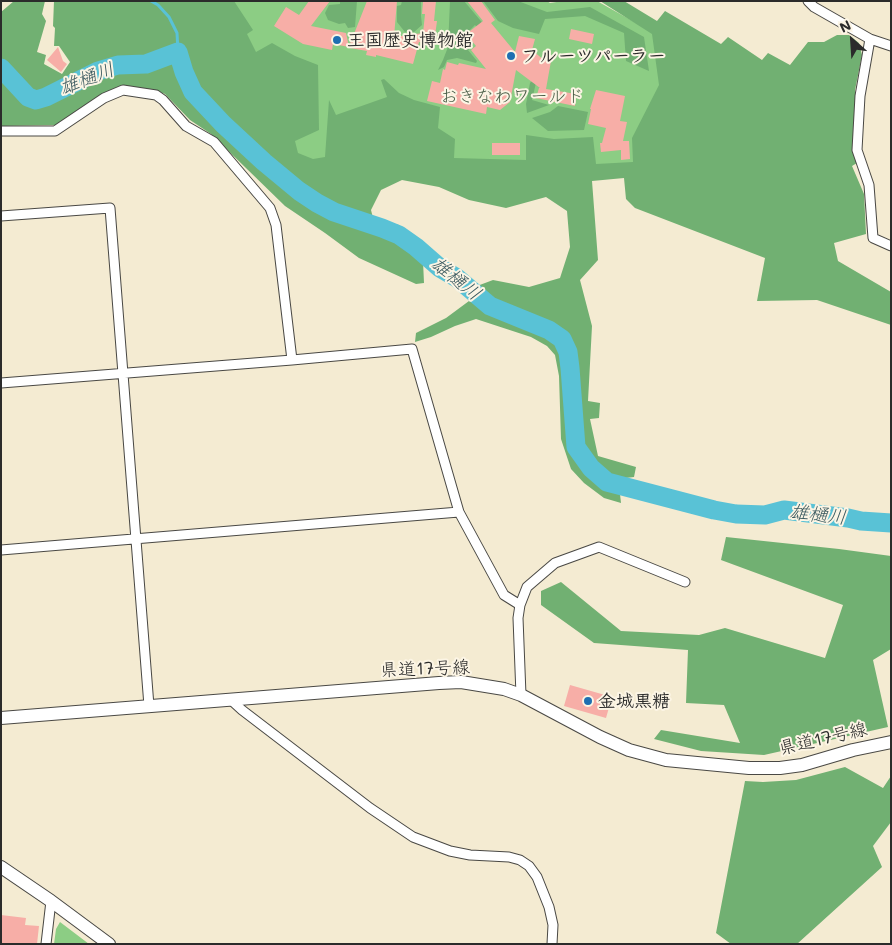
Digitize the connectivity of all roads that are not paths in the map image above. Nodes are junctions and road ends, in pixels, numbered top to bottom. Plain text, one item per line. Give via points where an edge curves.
1 (808, 1) edge
2 (870, 39) junction
3 (891, 46) edge
4 (1, 131) edge
5 (1, 216) edge
6 (891, 246) edge
7 (292, 360) junction
8 (123, 373) junction
9 (1, 383) edge
10 (459, 512) junction
11 (136, 540) junction
12 (1, 550) edge
13 (685, 582) dead end
14 (520, 604) junction
15 (521, 695) junction
16 (230, 699) junction
17 (149, 706) junction
18 (1, 718) edge
19 (891, 742) edge
20 (1, 867) edge
21 (51, 901) junction
22 (46, 944) edge
23 (109, 944) edge
24 (552, 944) edge

1 - 2 street
2 - 3 street
2 - 6 street via 860,96 858,150 869,185 872,238
4 - 7 street via 55,131 104,98 123,90 156,95 163,100 186,126 214,142 270,208 276,225
5 - 8 street via 110,208
7 - 8 street
7 - 10 street via 412,350
8 - 9 street
8 - 11 street
10 - 11 street
10 - 14 street via 504,595
11 - 12 street
11 - 17 street
13 - 14 street via 599,547 555,563 528,587
14 - 15 street
15 - 16 main road, 県道17号線 via 461,682
15 - 19 main road, 県道17号線 via 600,738 666,760 780,768
16 - 17 main road, 県道17号線
16 - 24 street via 362,803 413,837 470,855 509,857 529,866 549,907 554,925
17 - 18 main road, 県道17号線
20 - 21 main road
21 - 22 street
21 - 23 main road

